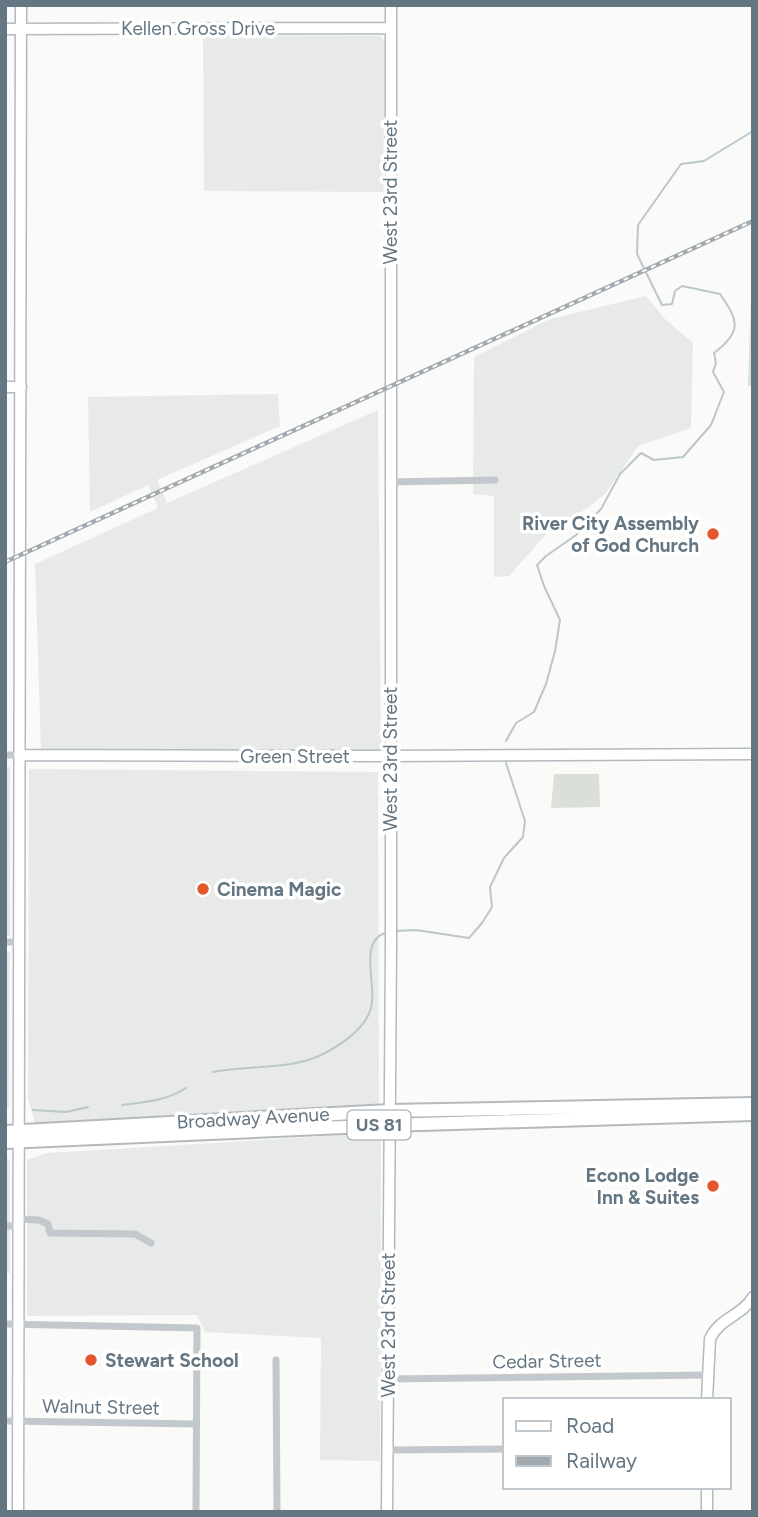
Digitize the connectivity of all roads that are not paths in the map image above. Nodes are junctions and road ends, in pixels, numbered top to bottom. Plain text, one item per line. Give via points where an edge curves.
1 (21, 5) edge
2 (391, 5) edge
3 (391, 28) junction
4 (5, 29) edge
5 (21, 29) junction
6 (5, 387) edge
7 (21, 387) junction
8 (495, 480) dead end
9 (389, 482) junction
10 (753, 754) edge
11 (5, 755) edge
12 (19, 755) junction
13 (390, 756) junction
14 (5, 942) edge
15 (19, 942) junction
16 (753, 1104) edge
17 (389, 1111) junction
18 (753, 1114) edge
19 (389, 1125) junction
20 (11, 1137) edge
21 (17, 1223) junction
22 (5, 1226) edge
23 (151, 1243) dead end
24 (753, 1297) edge
25 (5, 1324) edge
26 (17, 1324) junction
27 (276, 1360) dead end
28 (708, 1374) junction
29 (388, 1379) junction
30 (708, 1398) edge
31 (5, 1422) edge
32 (17, 1422) junction
33 (196, 1424) junction
34 (503, 1449) edge
35 (388, 1450) junction
36 (707, 1489) edge
37 (18, 1512) edge
38 (196, 1512) edge
39 (277, 1512) edge
40 (387, 1512) edge
41 (707, 1512) edge

1 - 5 street
2 - 3 street, West 23rd Street
3 - 5 street, Kellen Gross Drive
3 - 9 street, West 23rd Street
4 - 5 street, Kellen Gross Drive
5 - 7 street
6 - 7 street
7 - 12 street
8 - 9 street
9 - 13 street, West 23rd Street
10 - 13 street, Green Street
11 - 12 street, Green Street
12 - 13 street, Green Street
12 - 15 street
13 - 17 street, West 23rd Street
14 - 15 street
15 - 20 street
16 - 17 highway, Broadway Avenue / US 81
17 - 19 street, West 23rd Street
17 - 20 highway, Broadway Avenue / US 81
18 - 19 highway, Broadway Avenue / US 81
19 - 20 highway, Broadway Avenue / US 81
19 - 29 street, West 23rd Street
20 - 21 street
21 - 22 street
21 - 23 street via 41,1224 50,1233 135,1234
21 - 26 street
24 - 28 street via 713,1333
25 - 26 street
26 - 32 street
26 - 33 street via 197,1328
27 - 39 street
28 - 29 street, Cedar Street
28 - 30 street
29 - 35 street, West 23rd Street
31 - 32 street, Walnut Street
32 - 33 street, Walnut Street
32 - 37 street
33 - 38 street
34 - 35 street
35 - 40 street, West 23rd Street
36 - 41 street

